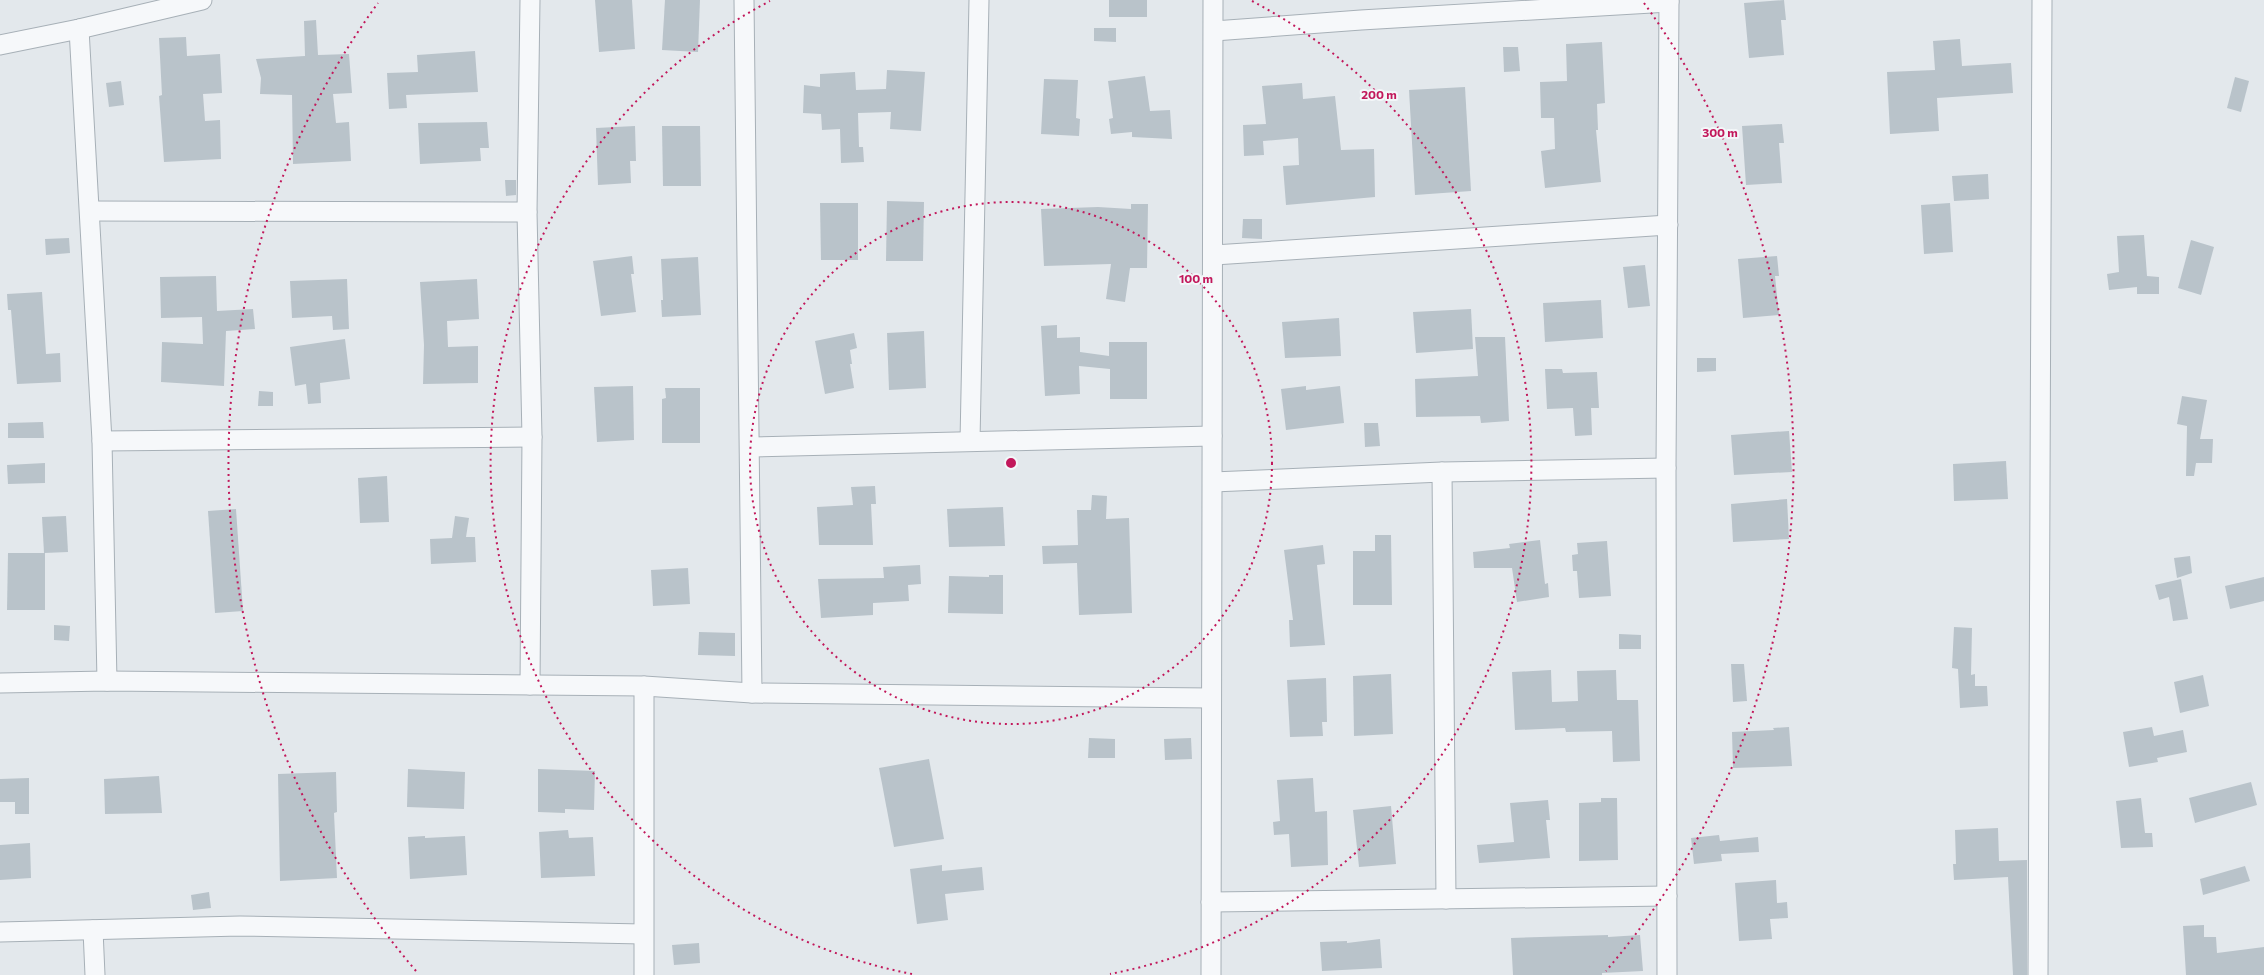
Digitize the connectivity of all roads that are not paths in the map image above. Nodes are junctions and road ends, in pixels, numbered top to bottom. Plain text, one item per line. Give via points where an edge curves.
1 (202, 0) edge
2 (530, 0) edge
3 (744, 0) edge
4 (978, 0) edge
5 (1213, 0) edge
6 (2042, 0) edge
7 (1669, 1) edge
8 (1445, 8) edge
9 (79, 30) junction
10 (1214, 31) junction
11 (0, 45) edge
12 (91, 211) junction
13 (527, 212) junction
14 (1668, 225) junction
15 (1214, 255) junction
16 (1212, 436) junction
17 (532, 437) junction
18 (102, 441) junction
19 (970, 441) junction
20 (750, 447) junction
21 (1666, 468) junction
22 (1442, 472) junction
23 (1213, 482) junction
24 (107, 681) junction
25 (0, 683) edge
26 (530, 685) junction
27 (644, 686) junction
28 (752, 693) junction
29 (1210, 698) junction
30 (1666, 896) junction
31 (1446, 899) junction
32 (1211, 902) junction
33 (93, 930) junction
34 (0, 932) edge
35 (643, 934) junction
36 (95, 975) edge
37 (644, 975) edge
38 (1211, 975) edge
39 (1667, 975) edge
40 (2038, 975) edge

1 - 9 street
2 - 13 street
3 - 20 street
4 - 19 street
5 - 10 street
6 - 40 street
7 - 8 street
7 - 14 street
8 - 10 street
9 - 11 street
9 - 12 street
10 - 15 street
12 - 13 street
12 - 18 street
13 - 17 street
14 - 15 street
14 - 21 street
15 - 16 street
16 - 19 street
16 - 23 street
17 - 18 street
17 - 26 street
18 - 24 street
19 - 20 street
20 - 28 street
21 - 22 street
21 - 30 street
22 - 23 street
22 - 31 street
23 - 29 street
24 - 25 street
24 - 26 street
26 - 27 street
27 - 28 street
27 - 35 street
28 - 29 street
29 - 32 street
30 - 31 street
30 - 39 street
31 - 32 street
32 - 38 street
33 - 34 street
33 - 35 street via 240,926
33 - 36 street
35 - 37 street

